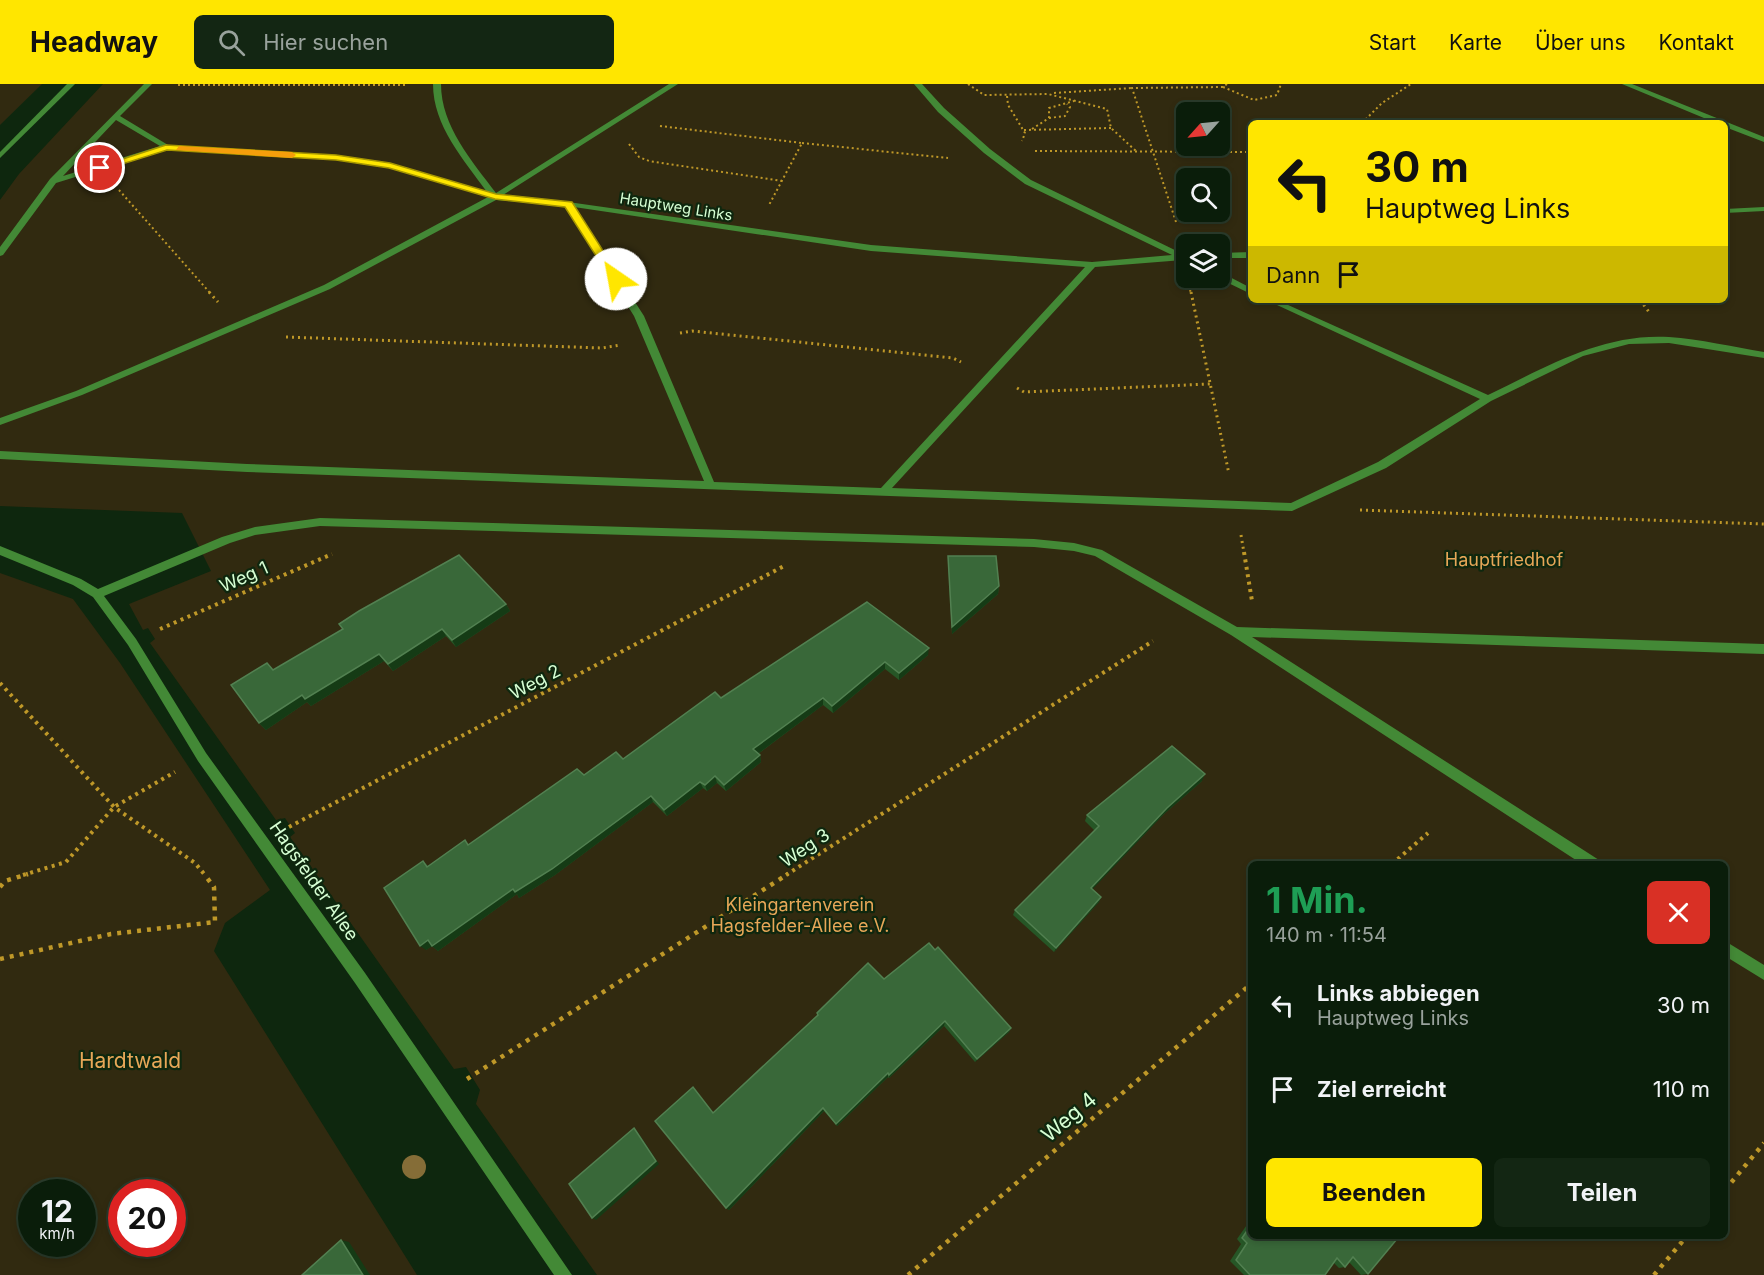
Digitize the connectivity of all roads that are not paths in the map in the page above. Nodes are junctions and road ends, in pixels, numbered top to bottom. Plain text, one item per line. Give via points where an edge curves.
1 (71, 84) edge
2 (148, 84) edge
3 (674, 84) edge
4 (918, 84) edge
5 (1626, 84) edge
6 (436, 85) edge
7 (116, 117) junction
8 (1716, 120) edge
9 (1728, 125) edge
10 (1764, 140) edge
11 (166, 147) junction
12 (0, 156) edge
13 (53, 181) junction
14 (495, 197) junction
15 (568, 204) junction
16 (1764, 208) edge
17 (1728, 211) edge
18 (0, 253) edge
19 (1176, 253) edge
20 (1248, 255) edge
21 (1230, 256) edge
22 (1176, 258) edge
23 (1092, 265) junction
24 (1230, 280) edge
25 (1248, 289) edge
26 (1277, 303) edge
27 (1764, 355) edge
28 (1488, 399) junction
29 (0, 422) edge
30 (0, 455) edge
31 (711, 486) junction
32 (882, 493) junction
33 (0, 550) edge
34 (97, 594) junction
35 (1234, 632) junction
36 (1764, 649) edge
37 (1589, 861) edge
38 (1728, 950) edge
39 (1764, 973) edge
40 (564, 1275) edge

1 - 12 street
2 - 7 street
3 - 14 street
4 - 19 street via 987,151 1028,182
5 - 8 street
6 - 14 street via 436,98 458,144
7 - 11 street, Hauptweg Links
7 - 13 street
9 - 10 street
11 - 13 street, Hauptweg Links
11 - 14 street, Hauptweg Links via 336,158 390,166
13 - 18 street
14 - 15 street, Hauptweg Links
14 - 29 street via 327,287 79,393
15 - 23 street, Hauptweg Links via 870,248
15 - 31 street via 639,316
16 - 17 street
20 - 21 street
22 - 23 street, Hauptweg Links
23 - 32 street
24 - 25 street
26 - 28 street
27 - 28 street via 1701,343 1629,341 1580,354
28 - 32 street via 1382,465 1292,507
30 - 31 street
31 - 32 street
33 - 34 street, Hagsfelder Allee
34 - 35 street via 226,540 255,531 320,522 1023,543 1098,553
34 - 40 street, Hagsfelder Allee via 132,642 202,757
35 - 36 street
35 - 37 street
38 - 39 street

